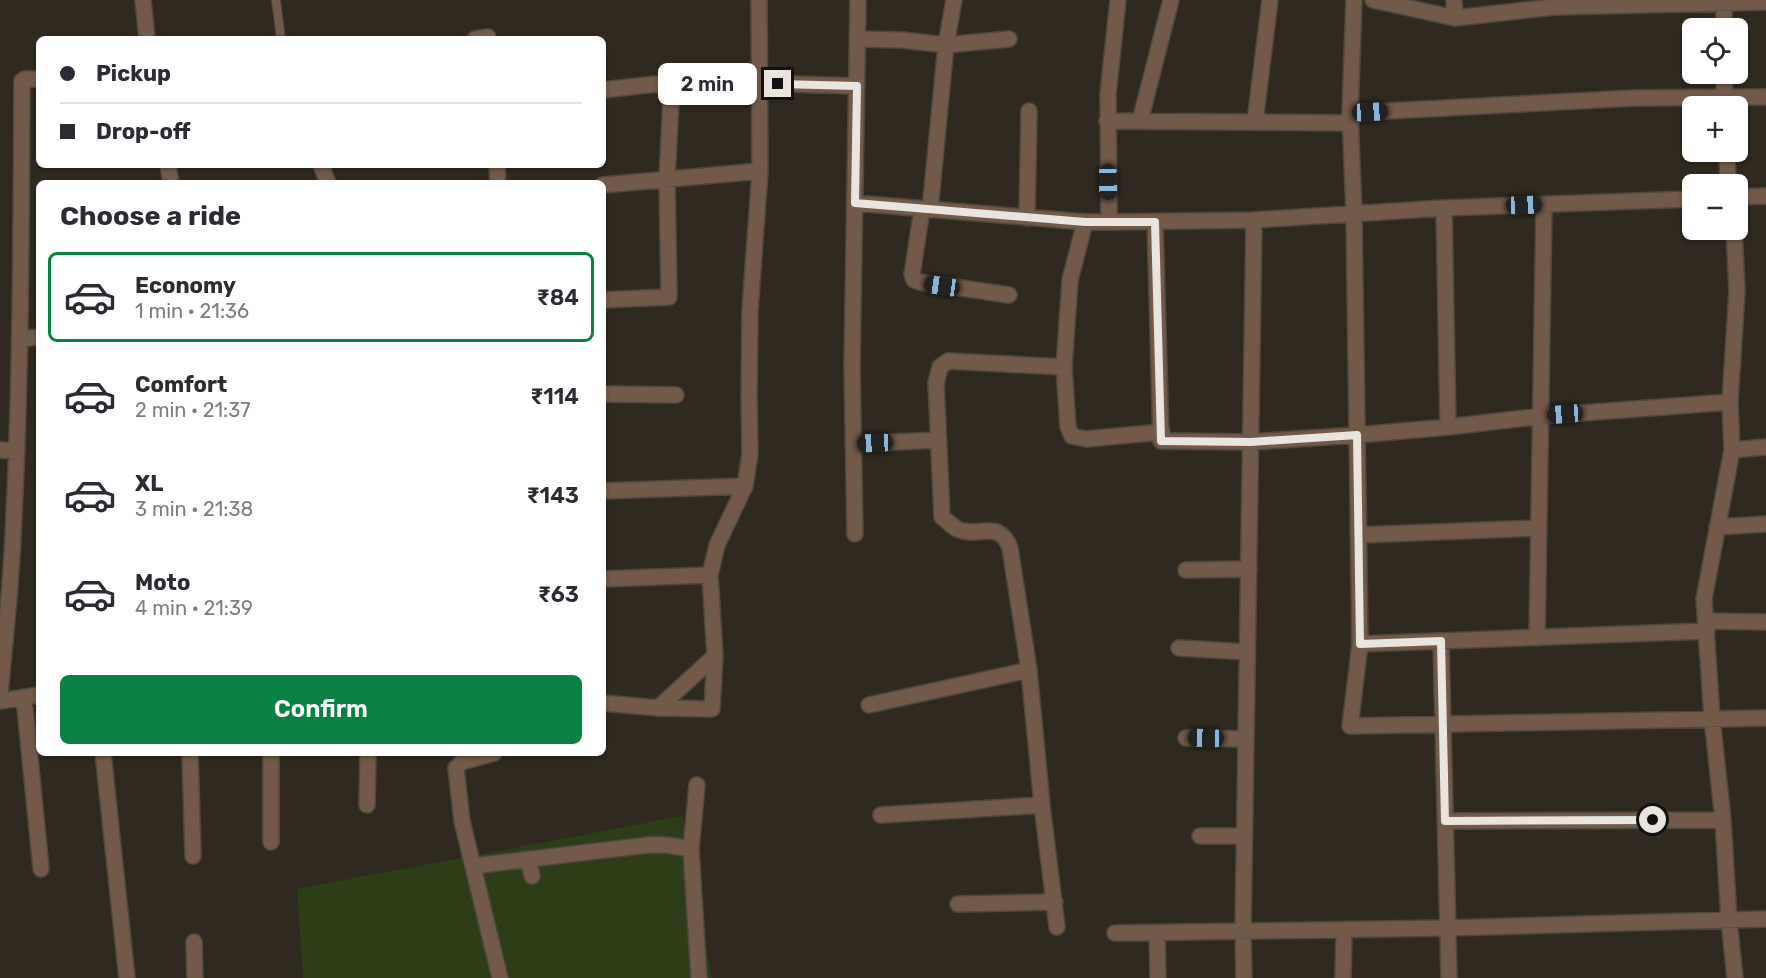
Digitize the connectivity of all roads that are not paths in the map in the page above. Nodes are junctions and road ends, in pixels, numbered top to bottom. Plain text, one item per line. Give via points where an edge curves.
1 (143, 0) edge
2 (276, 0) edge
3 (759, 0) edge
4 (858, 0) edge
5 (954, 0) edge
6 (1118, 0) edge
7 (1171, 0) edge
8 (1270, 0) edge
9 (1354, 0) edge
10 (1373, 0) edge
11 (1454, 0) edge
12 (1724, 2) edge
13 (1766, 2) edge
14 (1554, 3) edge
15 (1455, 18) junction
16 (1724, 18) edge
17 (147, 36) edge
18 (281, 36) edge
19 (858, 39) junction
20 (1010, 39) dead end
21 (946, 45) junction
22 (36, 79) edge
23 (758, 83) junction
24 (857, 86) junction
25 (606, 90) edge
26 (1766, 97) edge
27 (1748, 99) edge
28 (1682, 101) edge
29 (1029, 111) dead end
30 (1350, 118) junction
31 (1107, 121) junction
32 (1140, 121) junction
33 (1255, 122) junction
34 (760, 171) junction
35 (667, 178) junction
36 (606, 185) edge
37 (1766, 196) edge
38 (1748, 197) edge
39 (1682, 199) edge
40 (855, 203) junction
41 (1544, 205) junction
42 (1444, 208) junction
43 (926, 209) junction
44 (1354, 214) junction
45 (1028, 218) junction
46 (1254, 220) junction
47 (1085, 222) junction
48 (1109, 222) junction
49 (1155, 222) junction
50 (1734, 240) edge
51 (1009, 295) dead end
52 (606, 300) edge
53 (36, 337) edge
54 (20, 339) junction
55 (1064, 367) junction
56 (606, 394) edge
57 (676, 395) dead end
58 (1730, 402) junction
59 (1542, 416) junction
60 (1448, 427) junction
61 (1162, 432) junction
62 (1357, 435) junction
63 (939, 440) junction
64 (1251, 442) junction
65 (853, 444) junction
66 (1766, 447) edge
67 (0, 450) edge
68 (1732, 450) junction
69 (17, 451) junction
70 (745, 486) junction
71 (606, 491) edge
72 (1766, 524) edge
73 (1717, 527) junction
74 (1539, 528) junction
75 (855, 534) dead end
76 (1358, 535) junction
77 (1249, 569) junction
78 (1186, 570) dead end
79 (710, 575) junction
80 (606, 579) edge
81 (1766, 622) edge
82 (1706, 626) junction
83 (1537, 638) junction
84 (1441, 641) junction
85 (1360, 644) junction
86 (1179, 648) dead end
87 (1247, 652) junction
88 (716, 656) junction
89 (1029, 670) junction
90 (0, 693) edge
91 (32, 697) edge
92 (0, 701) edge
93 (606, 703) edge
94 (869, 705) dead end
95 (658, 708) junction
96 (1712, 718) junction
97 (1766, 718) edge
98 (1442, 724) junction
99 (1186, 738) dead end
100 (1246, 739) junction
101 (103, 756) edge
102 (190, 756) edge
103 (271, 756) edge
104 (368, 756) edge
105 (483, 756) edge
106 (697, 785) dead end
107 (367, 805) dead end
108 (1042, 805) junction
109 (881, 815) dead end
110 (1723, 820) junction
111 (1445, 821) junction
112 (1200, 836) dead end
113 (1244, 836) junction
114 (271, 842) dead end
115 (691, 849) junction
116 (193, 856) dead end
117 (528, 859) junction
118 (473, 866) junction
119 (41, 868) dead end
120 (532, 876) dead end
121 (1055, 902) junction
122 (958, 904) dead end
123 (1766, 919) edge
124 (1729, 921) junction
125 (1057, 927) dead end
126 (1448, 928) junction
127 (1344, 930) junction
128 (1243, 932) junction
129 (1114, 933) dead end
130 (1157, 933) junction
131 (194, 942) dead end
132 (128, 978) edge
133 (195, 978) edge
134 (500, 978) edge
135 (699, 978) edge
136 (1158, 978) edge
137 (1244, 978) edge
138 (1343, 978) edge
139 (1449, 978) edge
140 (1735, 978) edge

1 - 17 street
2 - 18 lane
3 - 23 street
4 - 19 street
5 - 21 street
6 - 31 street
7 - 32 street
8 - 33 street
9 - 30 street
10 - 15 street
11 - 15 street
12 - 13 street
12 - 14 street
12 - 16 street
14 - 15 street
19 - 21 street
19 - 24 street
20 - 21 street
21 - 43 street
22 - 54 street via 22,81
23 - 24 street
23 - 34 street
24 - 40 street
25 - 35 street via 655,84 669,92
26 - 27 street
28 - 30 street via 1634,99
29 - 45 street
30 - 33 street
30 - 44 street
31 - 32 street
31 - 48 street
32 - 33 street
34 - 35 street
34 - 70 street via 750,310 750,454
35 - 36 street
35 - 52 street via 669,297
37 - 38 street
39 - 41 street
40 - 43 street
40 - 65 street
41 - 42 street
41 - 59 street
42 - 44 street
42 - 60 street
43 - 45 street
43 - 51 street via 914,280
44 - 46 street
44 - 62 street
45 - 47 street
46 - 49 street
46 - 64 street
47 - 48 street
47 - 55 street via 1070,280
48 - 49 street
49 - 61 street
50 - 58 street via 1737,291
53 - 54 street
54 - 69 street
55 - 61 street via 1072,436 1086,439
55 - 63 street via 948,361 940,367 936,383
56 - 57 street
58 - 59 street
58 - 68 street
59 - 60 street
59 - 74 street
60 - 62 street
61 - 64 street via 1161,441
62 - 64 street
62 - 76 street
63 - 65 street
63 - 89 street via 942,517 957,529 996,531 1007,538
64 - 77 street
65 - 75 street
66 - 68 street
67 - 69 street
68 - 73 street
69 - 90 street
70 - 71 street
70 - 79 street via 717,545
72 - 73 street
73 - 82 street via 1704,599
74 - 76 street
74 - 83 street
76 - 85 street
77 - 78 street
77 - 87 street
79 - 80 street
79 - 88 street
81 - 82 street
82 - 83 street
82 - 96 street
83 - 84 street
84 - 85 street
84 - 98 street
85 - 98 street via 1350,726
86 - 87 street
87 - 100 street
88 - 95 street
88 - 95 street via 712,709
89 - 94 street
89 - 108 street
91 - 92 street
91 - 119 street
93 - 95 street
96 - 97 street
96 - 98 street
96 - 110 street
98 - 111 street
99 - 100 street
100 - 113 street
101 - 132 street
102 - 116 street
103 - 114 street
104 - 107 street
105 - 118 street via 462,762 456,768 462,821
106 - 115 street
108 - 109 street
108 - 121 street
110 - 111 street
110 - 124 street
111 - 126 street
112 - 113 street
113 - 128 street
115 - 117 street via 648,845
115 - 135 street
117 - 118 street
117 - 120 street
118 - 134 street
121 - 122 street
121 - 125 street
123 - 124 street
124 - 126 street
124 - 140 street
126 - 127 street
126 - 139 street
127 - 128 street
127 - 138 street
128 - 130 street
128 - 137 street
129 - 130 street
130 - 136 street
131 - 133 street

